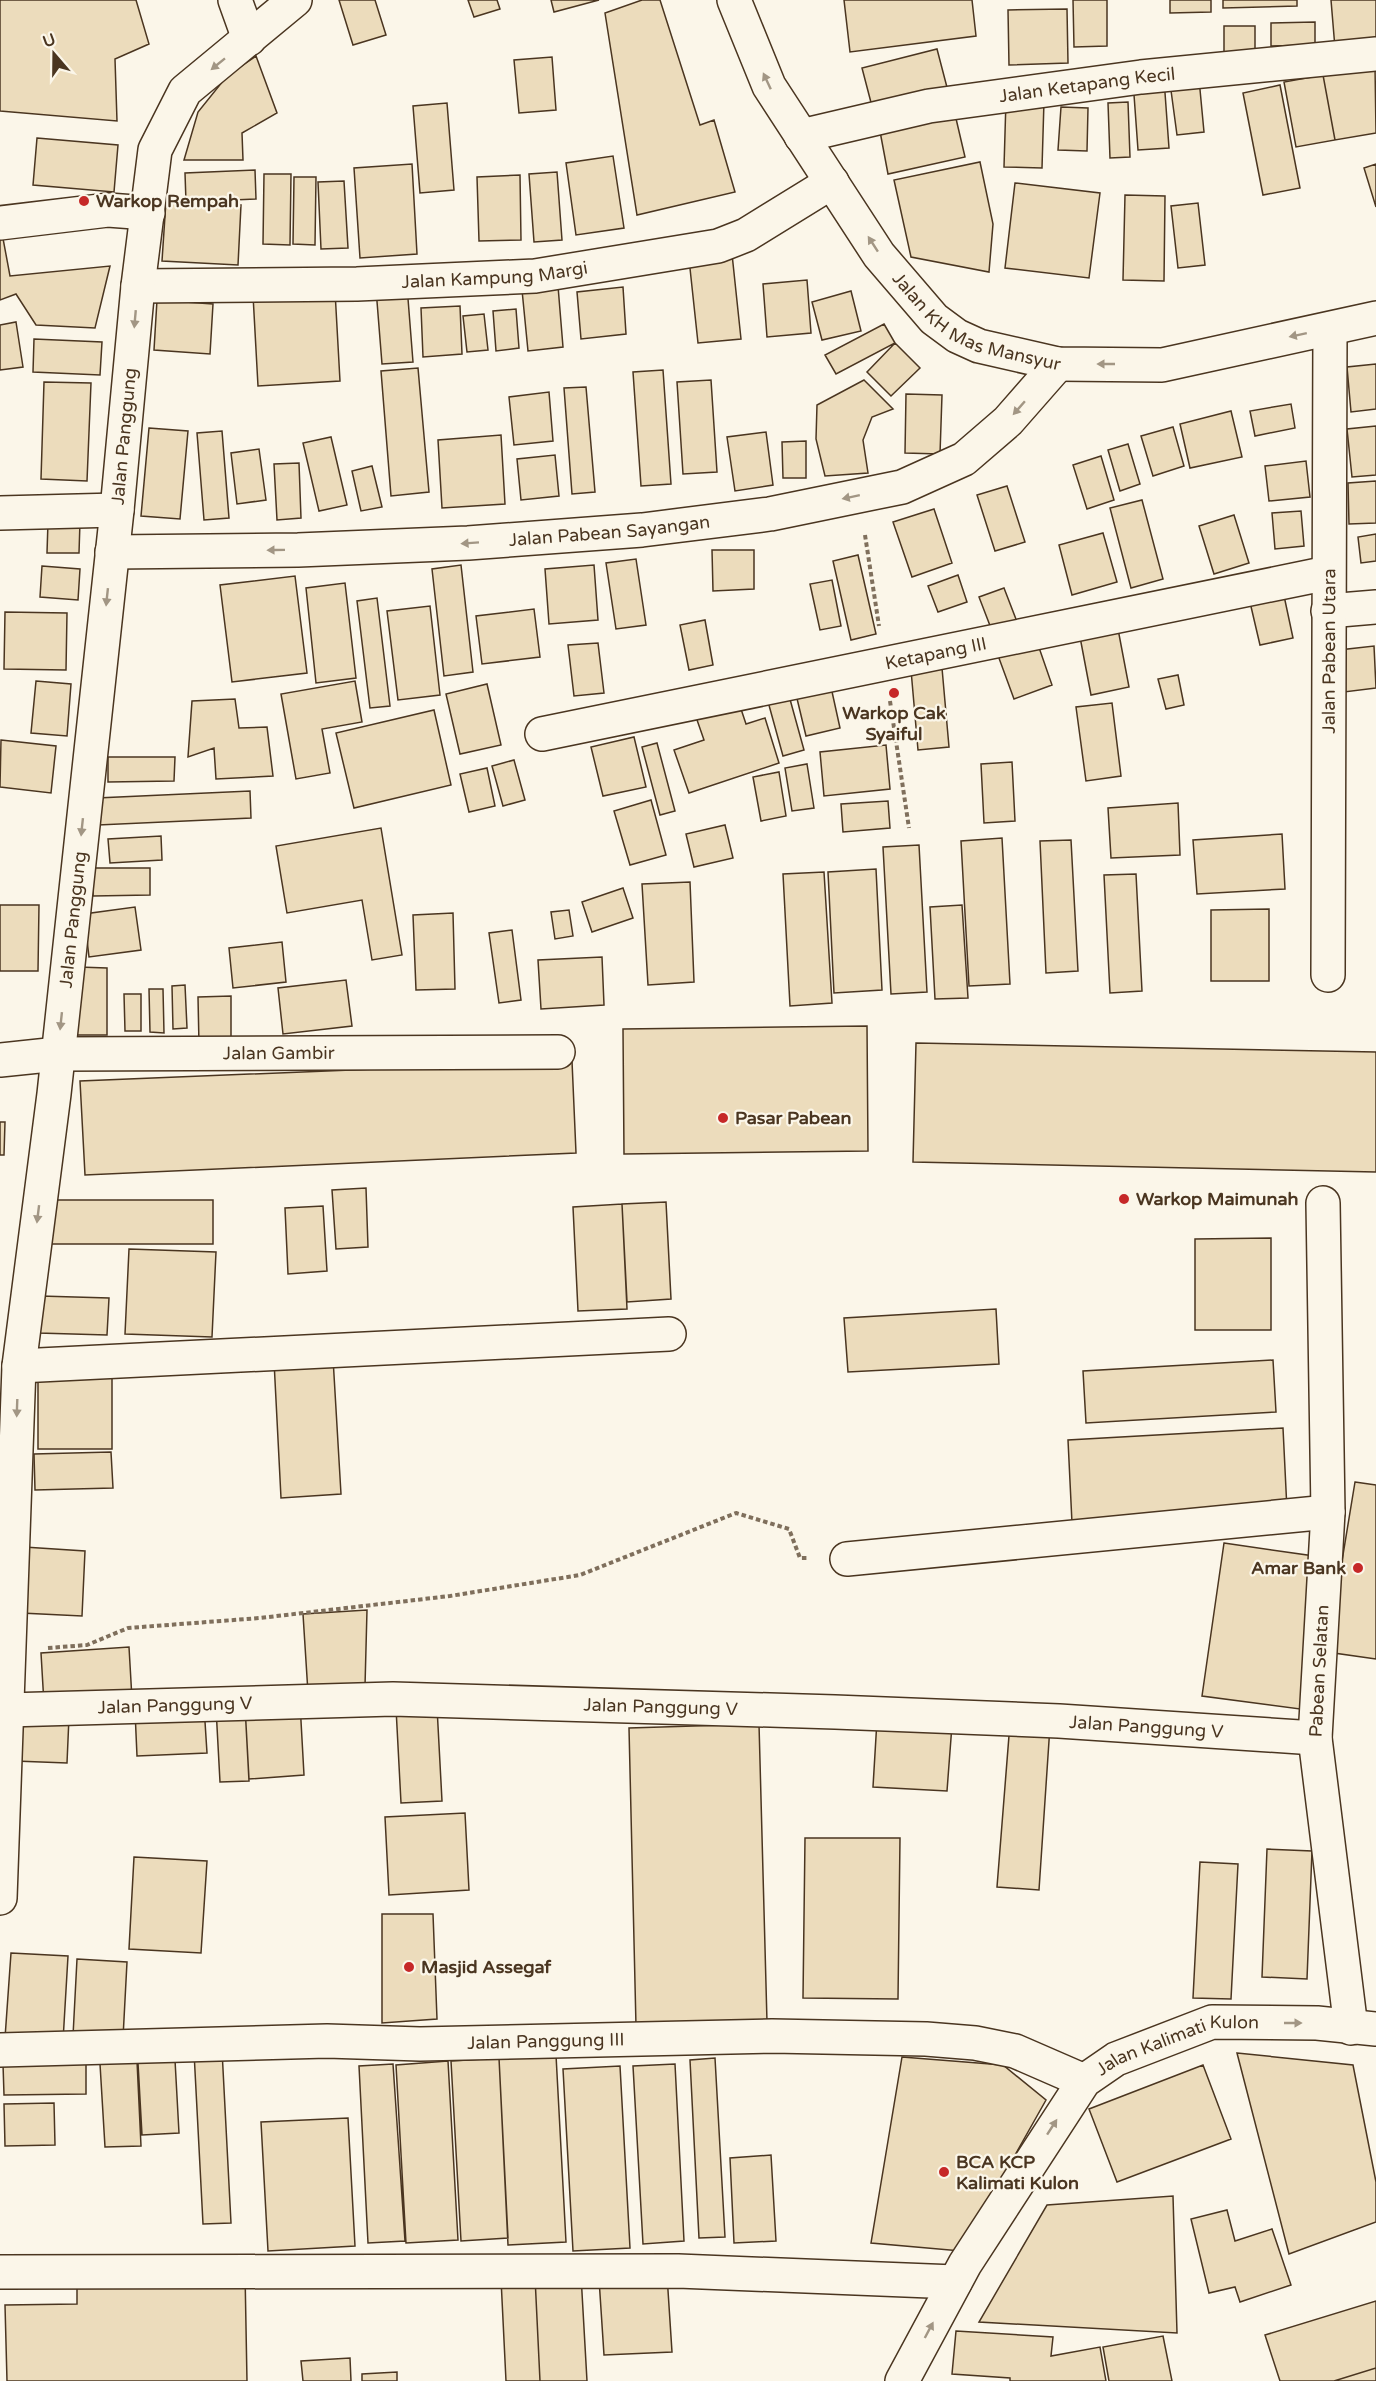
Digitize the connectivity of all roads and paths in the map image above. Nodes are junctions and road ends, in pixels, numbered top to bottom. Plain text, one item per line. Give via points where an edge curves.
1 (236, 0) edge
2 (295, 0) edge
3 (734, 0) edge
4 (249, 39) junction
5 (1376, 54) edge
6 (801, 136) junction
7 (832, 182) junction
8 (148, 213) junction
9 (0, 223) edge
10 (138, 286) junction
11 (1376, 318) edge
12 (1330, 328) junction
13 (1058, 364) junction
14 (117, 510) junction
15 (0, 513) edge
16 (112, 552) junction
17 (1328, 573) junction
18 (1376, 607) edge
19 (1328, 611) junction
20 (542, 734) dead end
21 (1328, 975) dead end
22 (558, 1052) dead end
23 (58, 1054) junction
24 (0, 1060) edge
25 (1323, 1203) dead end
26 (669, 1334) dead end
27 (19, 1365) junction
28 (1328, 1512) junction
29 (847, 1559) joint
30 (8, 1652) junction
31 (7, 1710) junction
32 (1315, 1738) junction
33 (0, 1898) edge
34 (1364, 2029) edge
35 (0, 2050) edge
36 (1084, 2081) junction
37 (0, 2272) edge
38 (955, 2282) junction
39 (902, 2381) edge

1 - 4 street
2 - 4 street, Jalan Panggung
6 -> 3 street, Jalan KH Mas Mansyur via 769,86
4 -> 8 street, Jalan Panggung via 185,91 155,150
5 - 6 street, Jalan Ketapang Kecil via 1142,77 929,105
6 - 7 street, Jalan KH Mas Mansyur
7 - 10 street, Jalan Kampung Margi via 746,235 718,246 546,275 357,284
13 -> 7 street, Jalan KH Mas Mansyur via 979,346 934,319 879,255
8 - 9 street via 108,210
8 - 10 street, Jalan Panggung
10 -> 14 street, Jalan Panggung
11 - 12 street, Jalan KH Mas Mansyur
12 -> 13 street, Jalan KH Mas Mansyur via 1162,364
12 - 17 street, Jalan Pabean Utara
13 -> 16 street, Jalan Pabean Sayangan via 1008,421 964,459 902,488 770,514 642,530 468,543
14 - 15 street
14 - 16 street, Jalan Panggung
16 -> 23 street, Jalan Panggung
17 - 19 street, Jalan Pabean Utara
17 - 20 street, Ketapang III
18 - 19 street
19 - 21 street, Jalan Pabean Utara
22 - 23 street, Jalan Gambir
23 - 24 street, Jalan Gambir
23 -> 27 street, Jalan Panggung
25 - 28 street, Pabean Selatan
26 - 27 street
27 -> 30 street, Jalan Panggung
28 - 29 street
28 - 32 street, Pabean Selatan
29 - 30 path via 800,1558 789,1529 736,1514 580,1575 450,1596 260,1618 128,1628 87,1645
30 - 31 street, Jalan Panggung
31 - 32 street, Jalan Panggung V via 393,1699 847,1712
31 - 33 street, Jalan Panggung
32 - 34 street, Pabean Selatan
36 -> 34 street, Jalan Kalimati Kulon via 1116,2059 1212,2022 1317,2023
35 - 36 street, Jalan Panggung III via 327,2040 420,2044 772,2036 890,2038 975,2043 1015,2051
38 -> 36 street, Jalan Kalimati Kulon
37 - 38 street via 678,2271
39 -> 38 street, Jalan Kalimati Kulon

